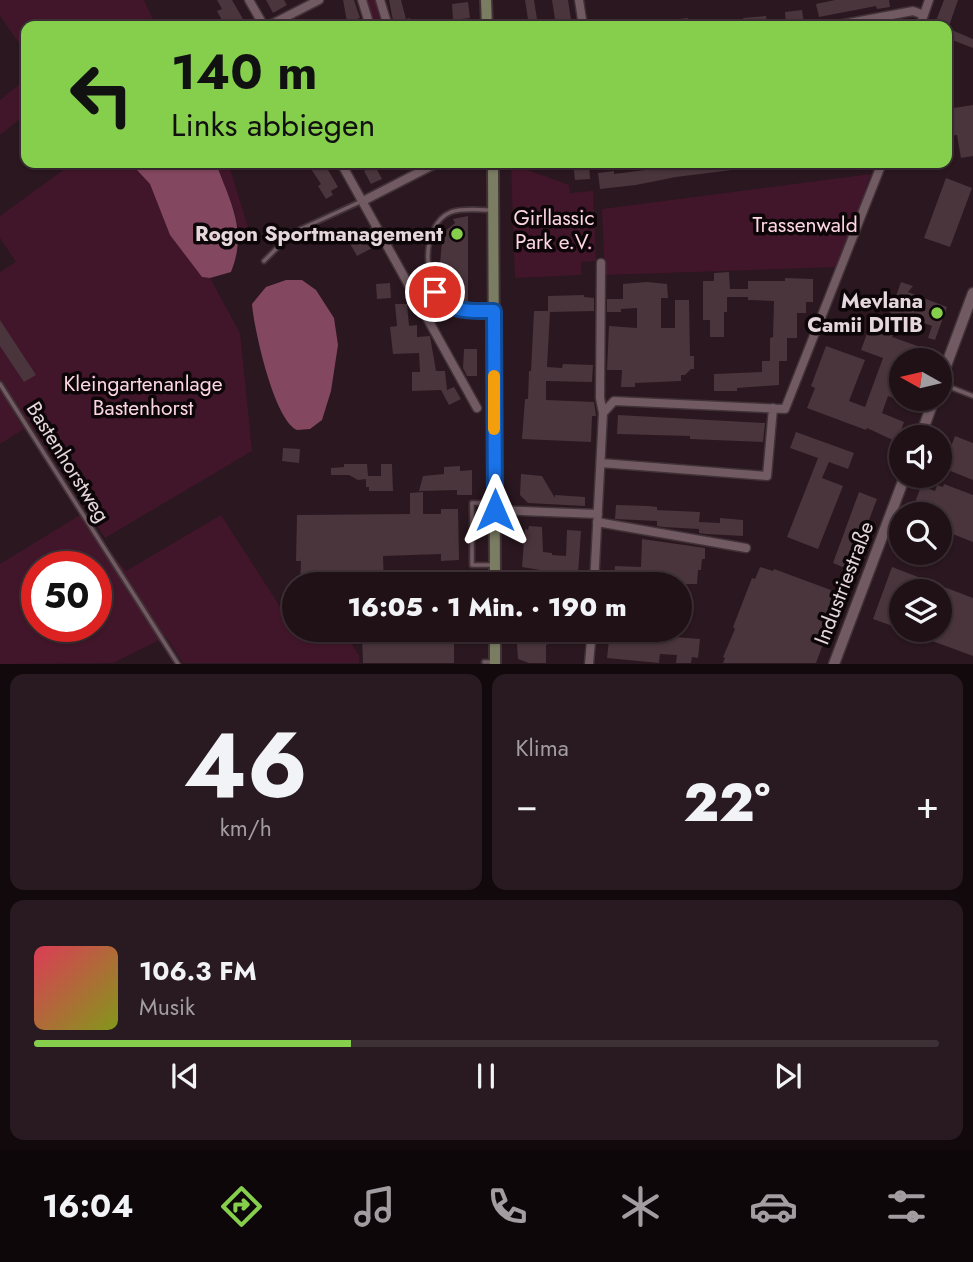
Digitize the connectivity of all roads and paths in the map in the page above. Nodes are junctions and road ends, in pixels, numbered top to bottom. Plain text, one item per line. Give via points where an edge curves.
1 (249, 0) edge
2 (319, 0) edge
3 (362, 0) edge
4 (380, 0) edge
5 (486, 0) edge
6 (579, 0) edge
7 (929, 0) edge
8 (924, 15) junction
9 (263, 21) edge
10 (276, 21) edge
11 (368, 21) edge
12 (386, 21) edge
13 (487, 21) edge
14 (582, 21) edge
15 (860, 21) edge
16 (922, 21) edge
17 (344, 168) edge
18 (427, 168) edge
19 (493, 168) edge
20 (880, 168) edge
21 (363, 201) junction
22 (494, 210) junction
23 (264, 261) dead end
24 (601, 263) dead end
25 (973, 294) edge
26 (494, 311) junction
27 (952, 351) edge
28 (0, 384) edge
29 (952, 388) edge
30 (973, 396) edge
31 (477, 408) dead end
32 (773, 408) junction
33 (606, 410) junction
34 (601, 463) junction
35 (900, 488) edge
36 (495, 506) junction
37 (598, 518) junction
38 (746, 548) dead end
39 (495, 565) junction
40 (495, 572) edge
41 (593, 572) edge
42 (494, 642) edge
43 (591, 642) edge
44 (492, 662) edge
45 (178, 663) edge
46 (589, 663) edge
47 (834, 663) edge

1 - 9 street
2 - 10 street
3 - 11 street
4 - 12 street
5 - 13 main road
6 - 14 street
7 - 8 street
8 - 15 street via 913,11
8 - 16 street
17 - 21 street
18 - 21 street
19 - 22 main road
20 - 32 street via 785,409
21 - 23 lane via 292,233
21 - 31 street
22 - 26 main road
22 - 26 lane via 466,210 440,219 429,244 428,260 429,277 443,302 453,308
24 - 33 street via 600,398
25 - 27 street
26 - 36 main road
28 - 45 lane, Bastenhorstweg
29 - 30 lane
32 - 33 street via 614,401
32 - 34 street via 767,476
33 - 34 street
34 - 37 street
35 - 47 street, Industriestraße
36 - 37 street
36 - 39 main road
36 - 39 lane via 472,503 472,565
37 - 38 street
37 - 41 street
39 - 40 main road
42 - 44 main road
43 - 46 street

